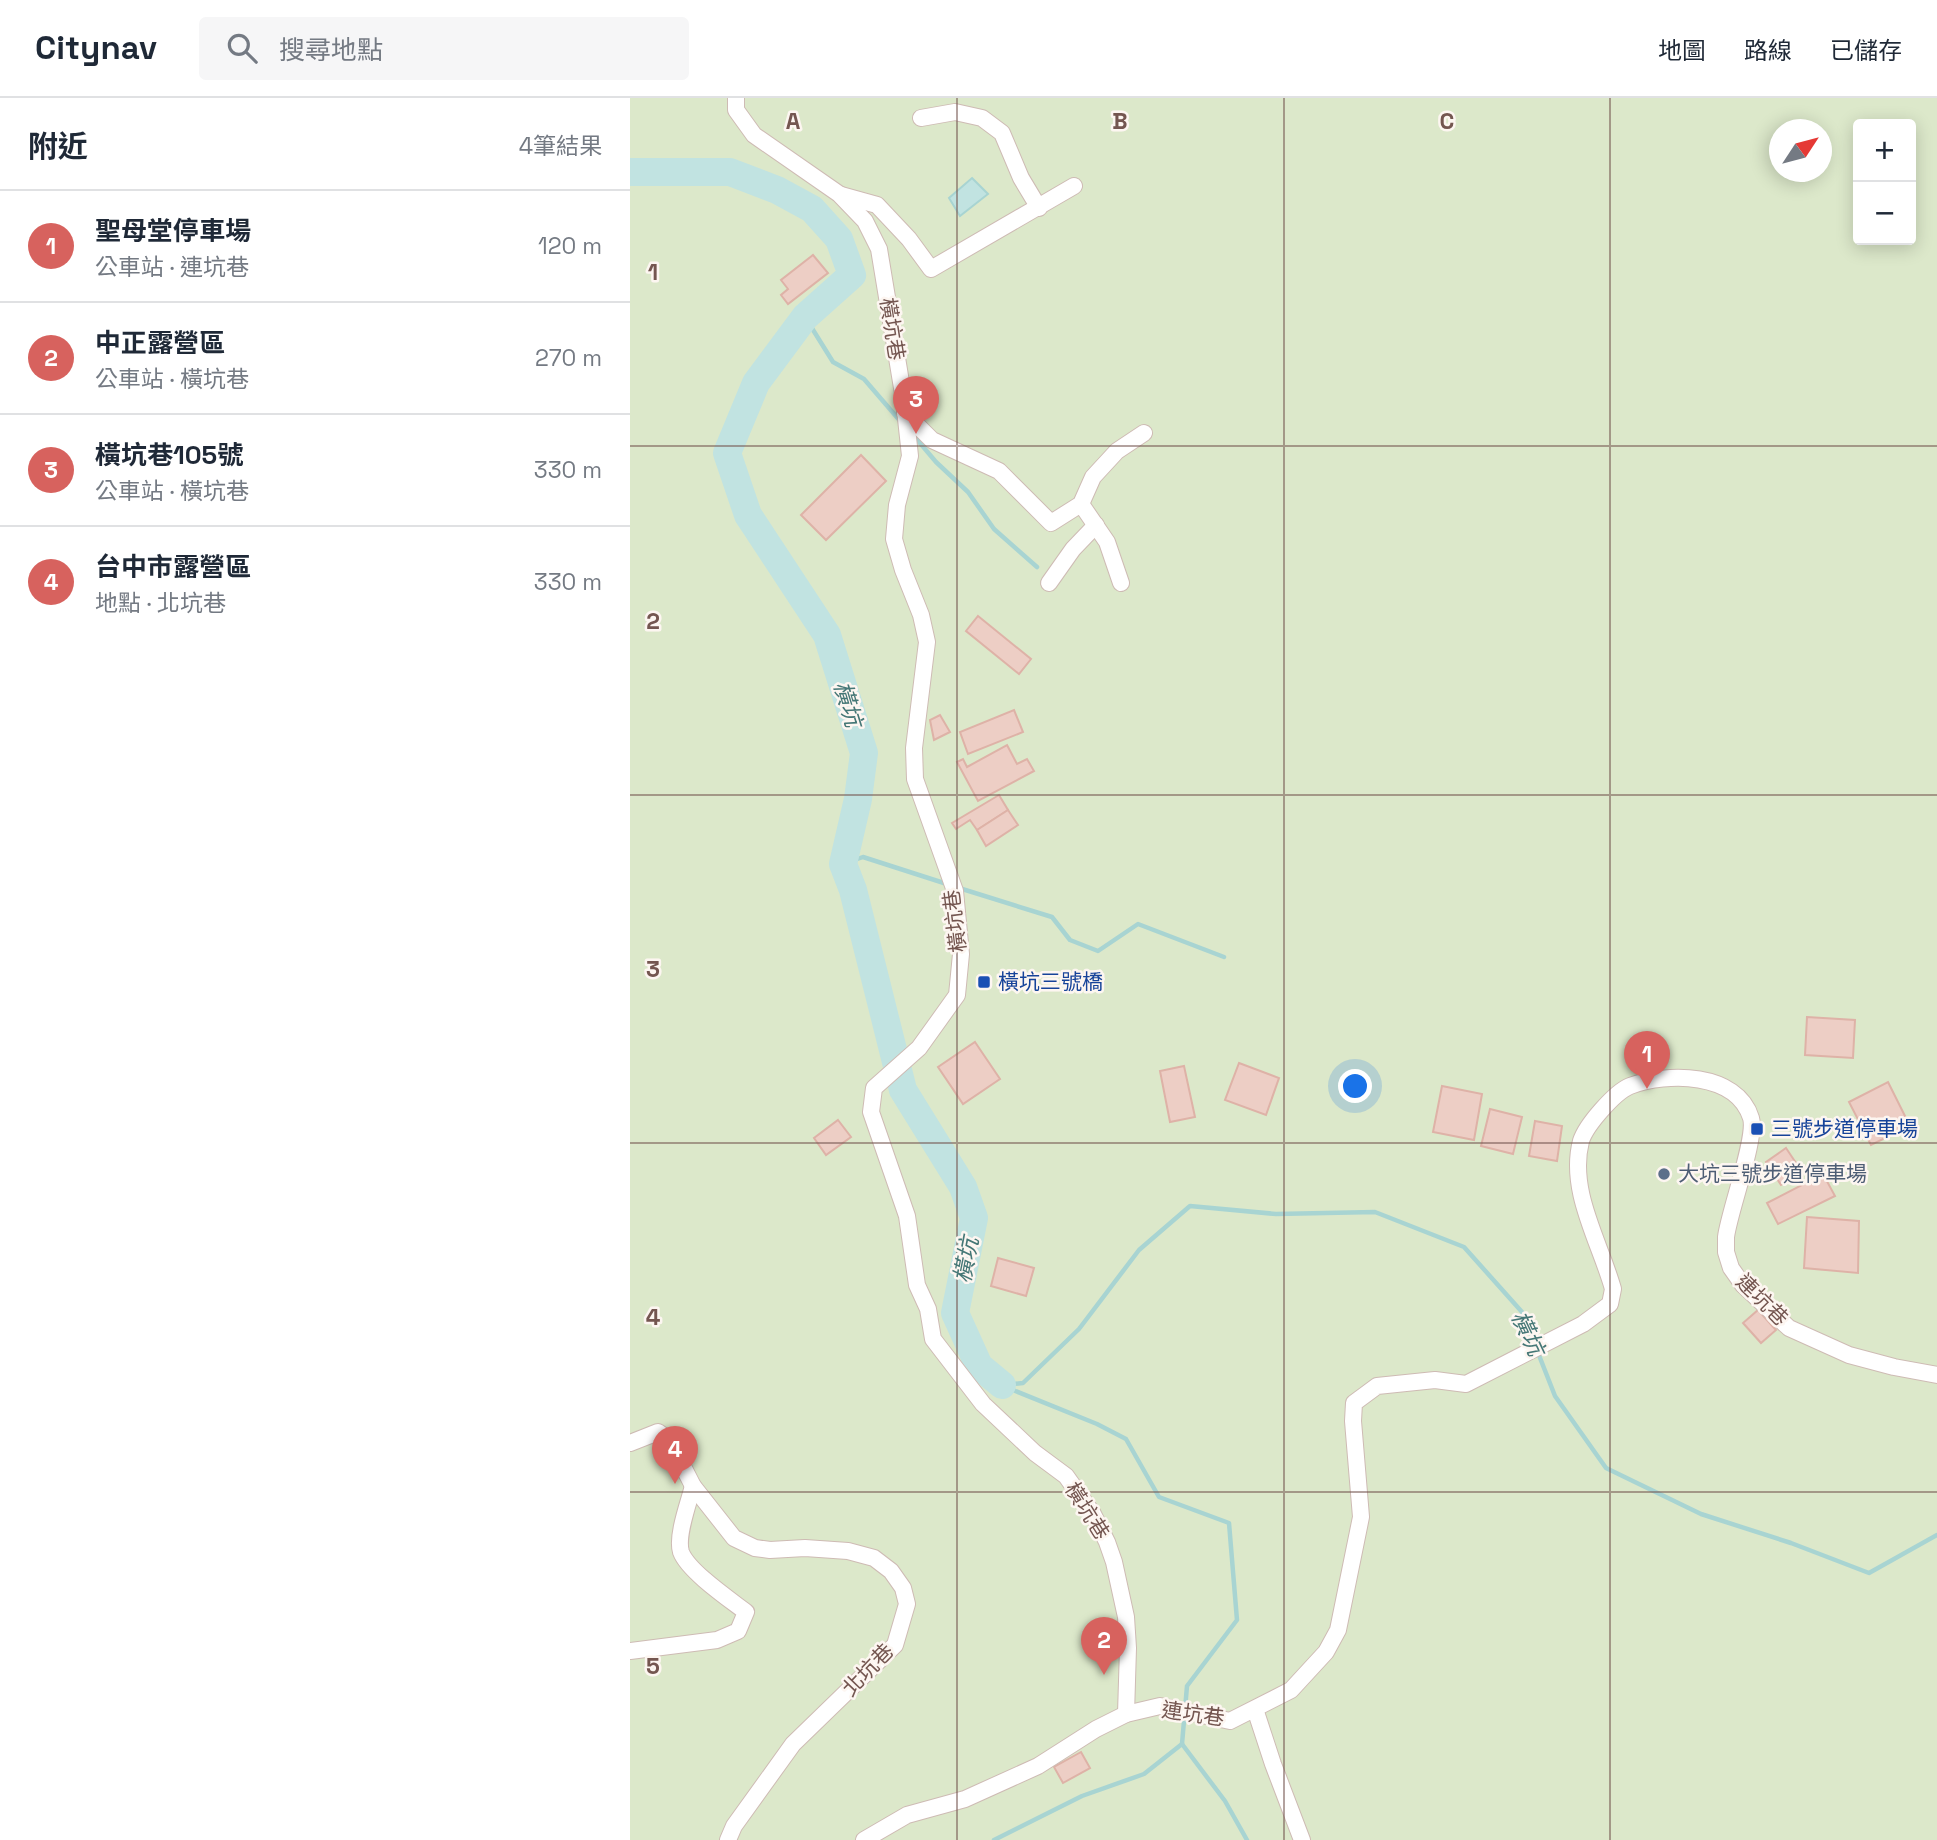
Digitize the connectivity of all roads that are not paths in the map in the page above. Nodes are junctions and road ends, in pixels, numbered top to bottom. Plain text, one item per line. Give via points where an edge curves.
1 (736, 98) edge
2 (921, 118) dead end
3 (1074, 186) dead end
4 (839, 194) junction
5 (1039, 208) junction
6 (905, 413) junction
7 (1144, 433) dead end
8 (1081, 504) junction
9 (1096, 525) junction
10 (1049, 583) dead end
11 (1121, 583) dead end
12 (1937, 1375) edge
13 (630, 1443) edge
14 (694, 1486) junction
15 (630, 1651) edge
16 (1255, 1709) junction
17 (1126, 1714) junction
18 (728, 1840) edge
19 (864, 1840) edge
20 (1302, 1840) edge

1 - 4 street, 橫坑巷 via 736,110 754,135
2 - 5 street via 955,112 982,118 1002,133
3 - 5 street
4 - 5 street via 877,205 931,270
4 - 6 street, 橫坑巷 via 865,220 879,249
6 - 8 street via 932,440 999,471 1051,523
6 - 17 street, 橫坑巷 via 910,456 894,539 927,642 914,748 915,779 955,891 961,954 957,995 919,1048 874,1088 871,1112 906,1216 917,1285 928,1309 933,1339 983,1404 1035,1454 1066,1476 1107,1542 1126,1618
7 - 8 street via 1117,451 1093,477
8 - 9 street
9 - 10 street
9 - 11 street
12 - 16 street, 連坑巷 via 1849,1355 1788,1328 1743,1285 1726,1252 1752,1120 1741,1100 1725,1087 1699,1080 1656,1079 1627,1087 1594,1118 1582,1140 1578,1174 1581,1197 1614,1289 1610,1304 1583,1324 1466,1384 1435,1380 1377,1386 1354,1404 1361,1517 1338,1630 1326,1652 1291,1690
13 - 14 street, 北坑巷 via 658,1432 670,1441
14 - 15 street via 682,1524 681,1551 696,1572 746,1612 738,1631 717,1640
14 - 18 street, 北坑巷 via 734,1538 755,1548 848,1551 874,1558 891,1571 908,1604 895,1645 793,1744
16 - 17 street, 連坑巷 via 1230,1721 1160,1706
16 - 20 street
17 - 19 street via 1038,1766 965,1799 907,1815

